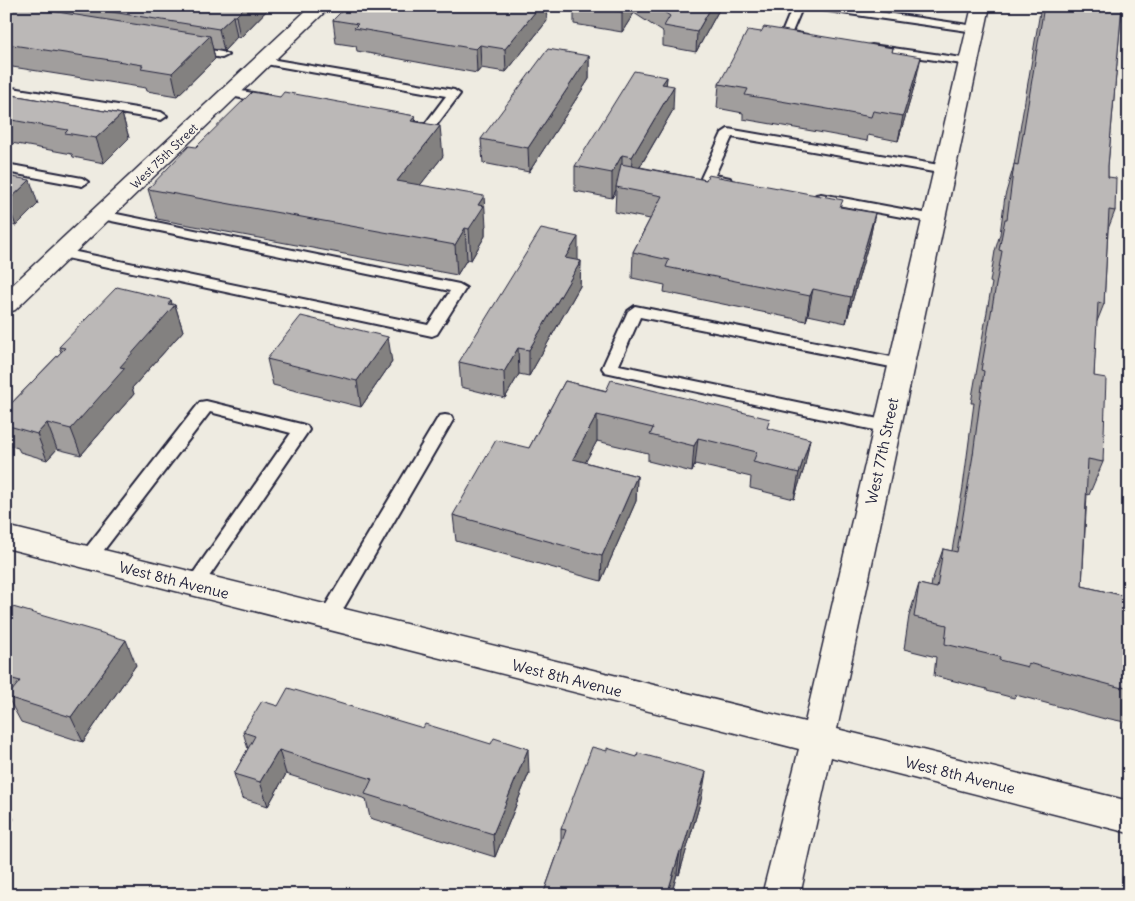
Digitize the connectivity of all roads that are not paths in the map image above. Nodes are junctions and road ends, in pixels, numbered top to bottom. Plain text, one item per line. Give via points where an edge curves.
1 (322, 6) edge
2 (798, 6) edge
3 (814, 6) edge
4 (978, 18) edge
5 (815, 39) edge
6 (863, 46) edge
7 (182, 49) edge
8 (222, 55) dead end
9 (264, 61) junction
10 (969, 62) junction
11 (6, 90) edge
12 (230, 93) junction
13 (287, 103) edge
14 (161, 116) dead end
15 (400, 123) edge
16 (6, 168) edge
17 (944, 170) junction
18 (82, 182) dead end
19 (735, 183) edge
20 (811, 196) edge
21 (102, 215) junction
22 (934, 218) junction
23 (62, 253) junction
24 (6, 305) edge
25 (902, 364) junction
26 (445, 420) dead end
27 (888, 427) junction
28 (6, 537) edge
29 (88, 558) junction
30 (194, 585) junction
31 (328, 618) junction
32 (818, 740) junction
33 (1129, 817) edge
34 (781, 895) edge

1 - 9 street, West 75th Street
2 - 5 lane via 786,35
3 - 4 lane
4 - 10 street, West 77th Street
6 - 10 lane
7 - 8 lane
9 - 12 street, West 75th Street
9 - 15 lane via 454,94 428,128
10 - 17 street, West 77th Street
11 - 14 lane
12 - 13 lane
12 - 21 street, West 75th Street
16 - 18 lane
17 - 19 lane via 728,133 707,178
17 - 22 street, West 77th Street
20 - 22 lane
21 - 23 street, West 75th Street
21 - 23 lane via 459,288 432,331
22 - 25 street, West 77th Street
23 - 24 street, West 75th Street
25 - 27 street, West 77th Street
25 - 27 lane via 635,311 610,368
26 - 31 lane
27 - 32 street, West 77th Street
28 - 29 street, West 8th Avenue
29 - 30 street, West 8th Avenue
29 - 30 lane via 206,406 301,430
30 - 31 street, West 8th Avenue
31 - 32 street, West 8th Avenue
32 - 33 street, West 8th Avenue
32 - 34 street, West 77th Street

